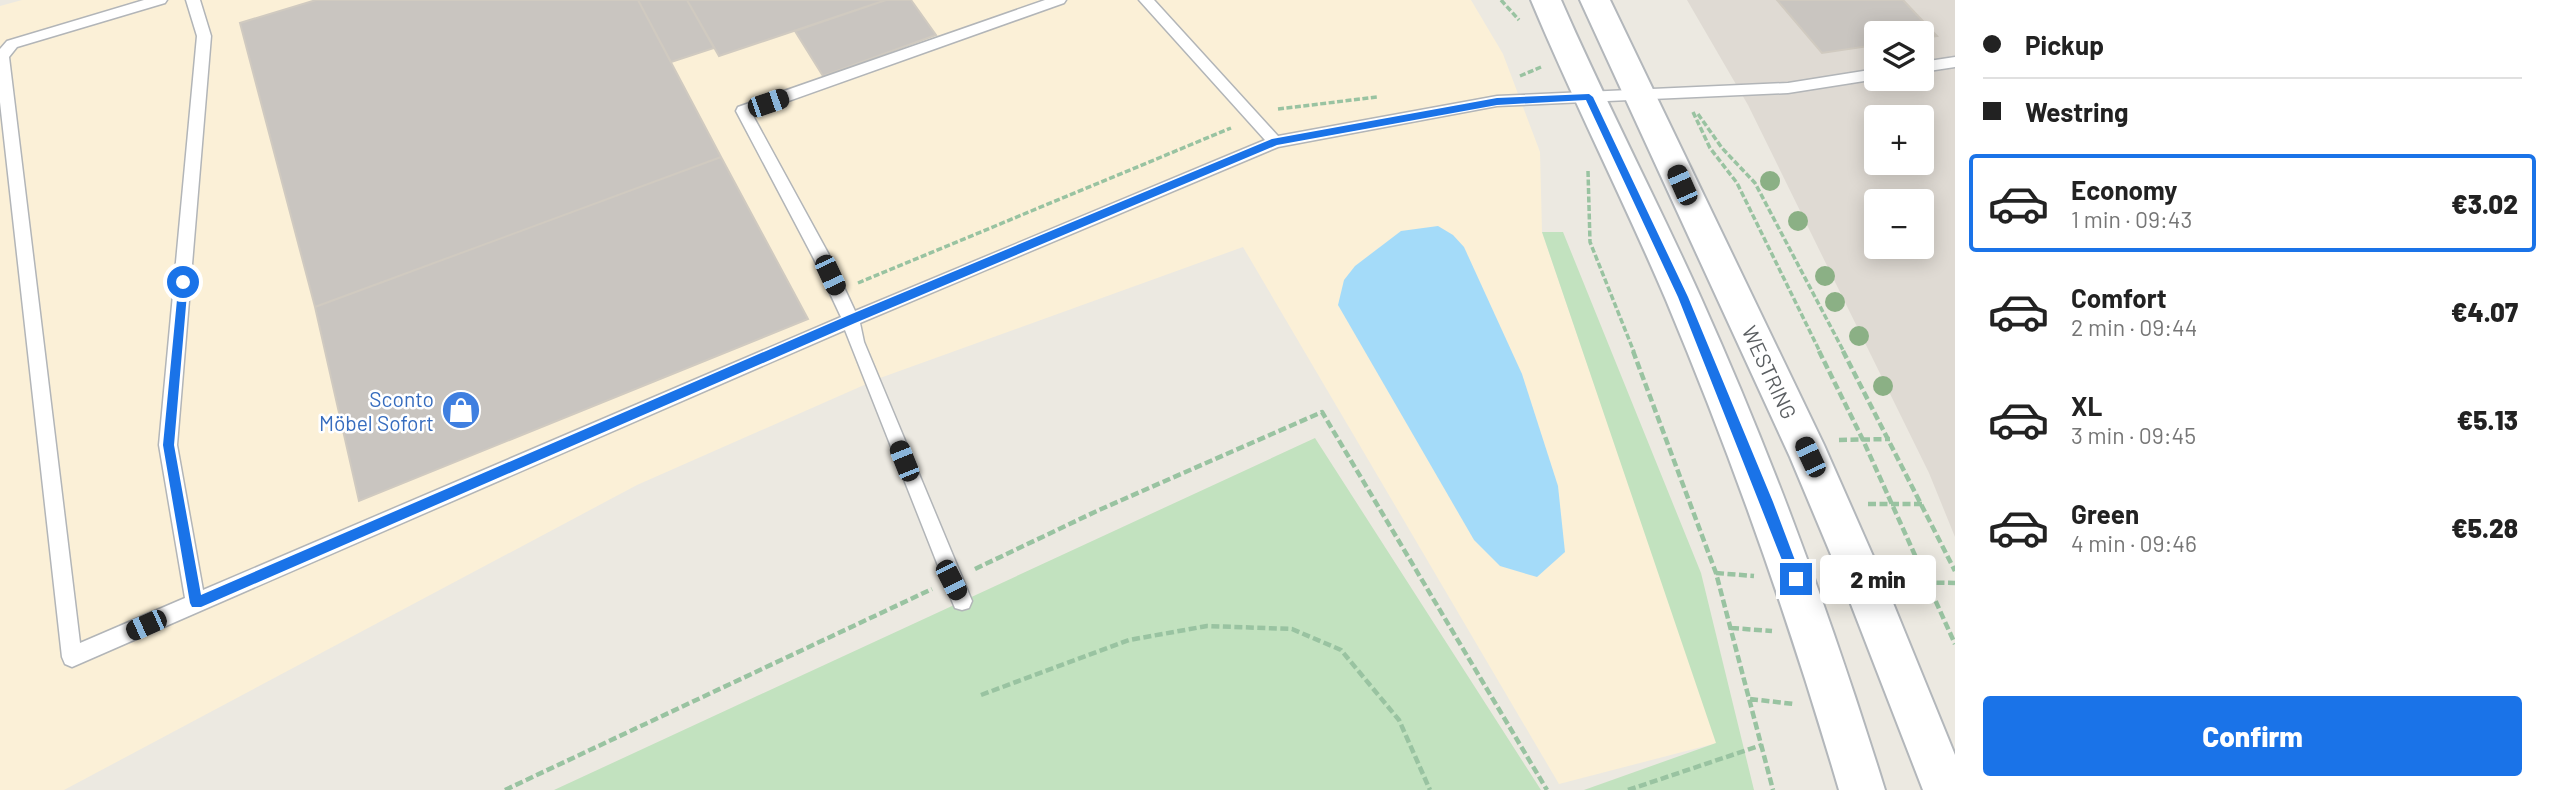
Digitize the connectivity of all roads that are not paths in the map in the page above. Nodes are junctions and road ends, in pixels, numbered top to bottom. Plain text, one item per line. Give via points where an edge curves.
1 (160, 0) edge
2 (193, 0) edge
3 (1059, 0) edge
4 (1146, 0) edge
5 (1546, 0) edge
6 (1595, 0) edge
7 (1955, 62) edge
8 (1934, 65) edge
9 (1864, 76) edge
10 (1642, 96) junction
11 (1572, 97) junction
12 (1275, 142) junction
13 (851, 320) junction
14 (962, 601) dead end
15 (196, 603) junction
16 (1862, 790) edge
17 (1946, 790) edge

1 - 15 lane via 12,44 2,56 72,657
2 - 15 lane via 204,36 169,445
3 - 13 lane via 743,111
4 - 12 lane
5 - 11 main road
6 - 10 main road, WESTRING
7 - 8 lane
9 - 10 lane via 1788,88
10 - 11 lane
10 - 17 main road, WESTRING via 1810,457
11 - 12 lane via 1497,101
11 - 16 main road via 1683,297 1796,579
12 - 13 lane
13 - 14 lane
13 - 15 lane

